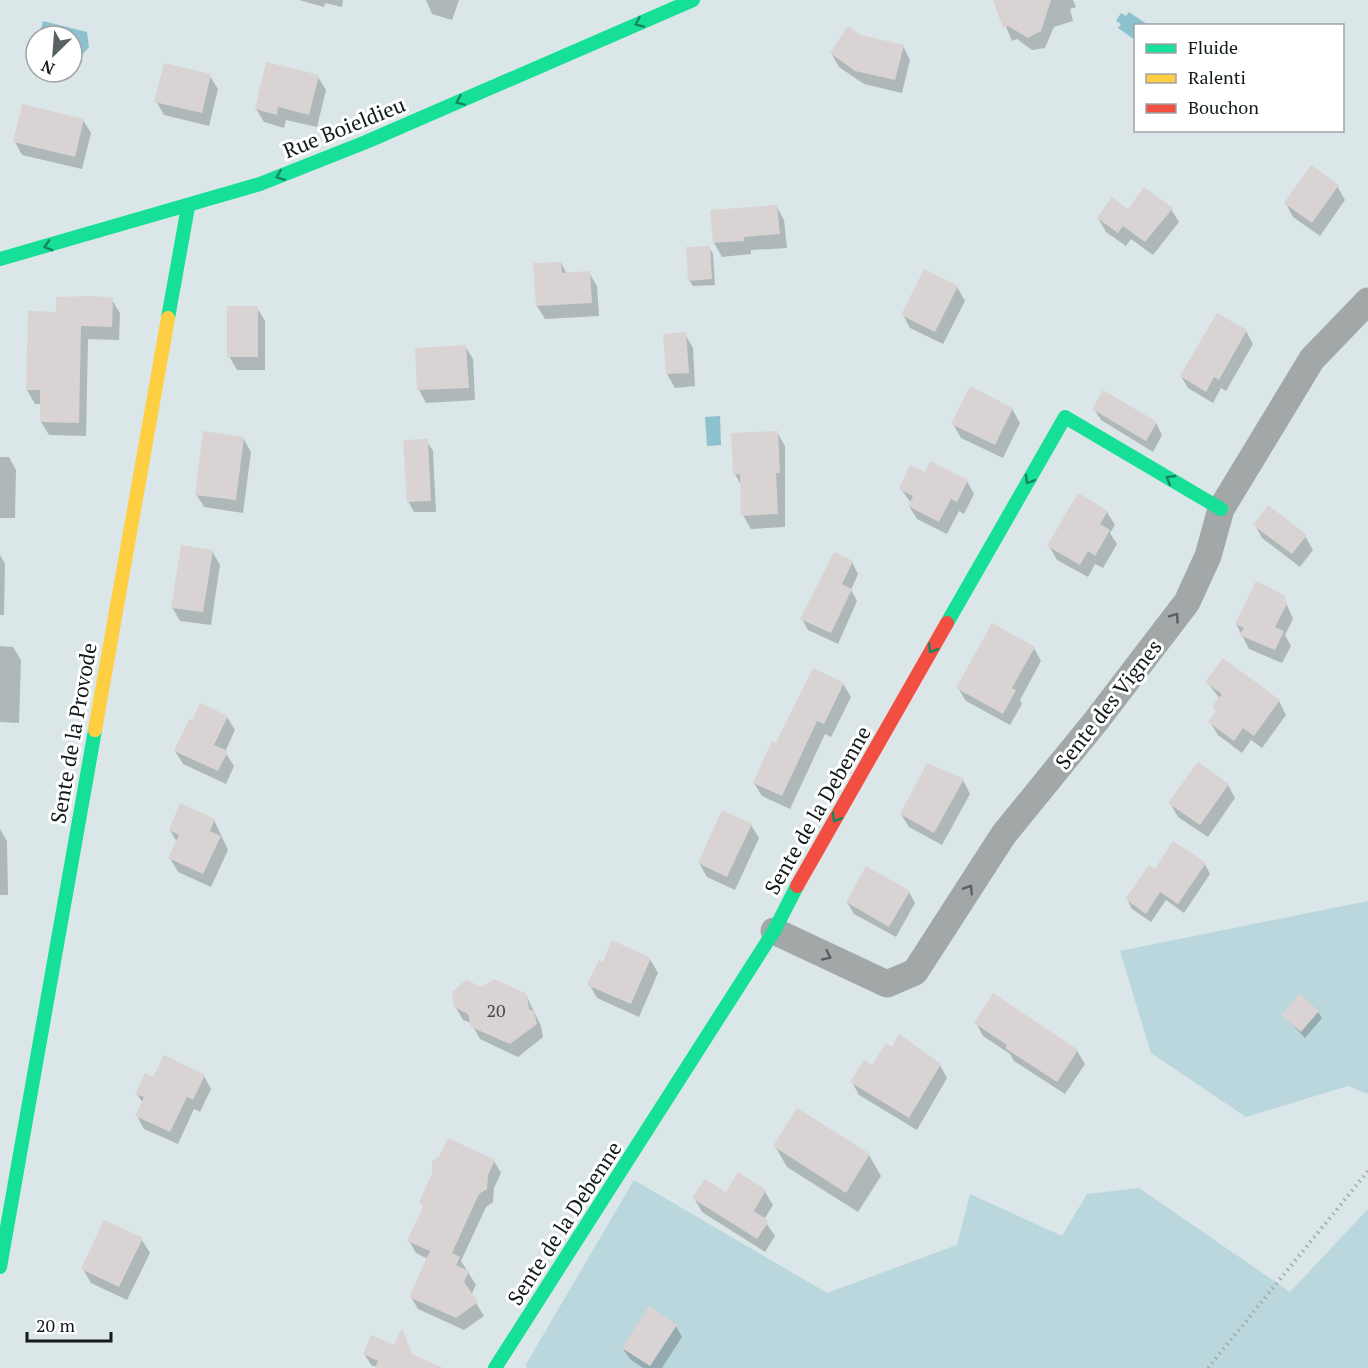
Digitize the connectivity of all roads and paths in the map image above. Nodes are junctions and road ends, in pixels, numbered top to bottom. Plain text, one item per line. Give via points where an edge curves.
1 (693, 0) edge
2 (188, 207) junction
3 (0, 259) edge
4 (1368, 301) edge
5 (1221, 509) junction
6 (774, 931) junction
7 (1368, 1171) edge
8 (0, 1267) edge
9 (495, 1368) edge
10 (1208, 1368) edge

1 -> 2 street, Rue Boieldieu via 366,142 260,184
2 -> 3 street, Rue Boieldieu
2 - 8 street, Sente de la Provode
4 - 5 street, Sente des Vignes via 1312,359
6 -> 5 street, Sente des Vignes via 887,984 915,972 1004,834 1187,602 1208,556
5 -> 6 street, Sente de la Debenne via 1065,417
6 - 9 street, Sente de la Debenne
7 - 10 path

